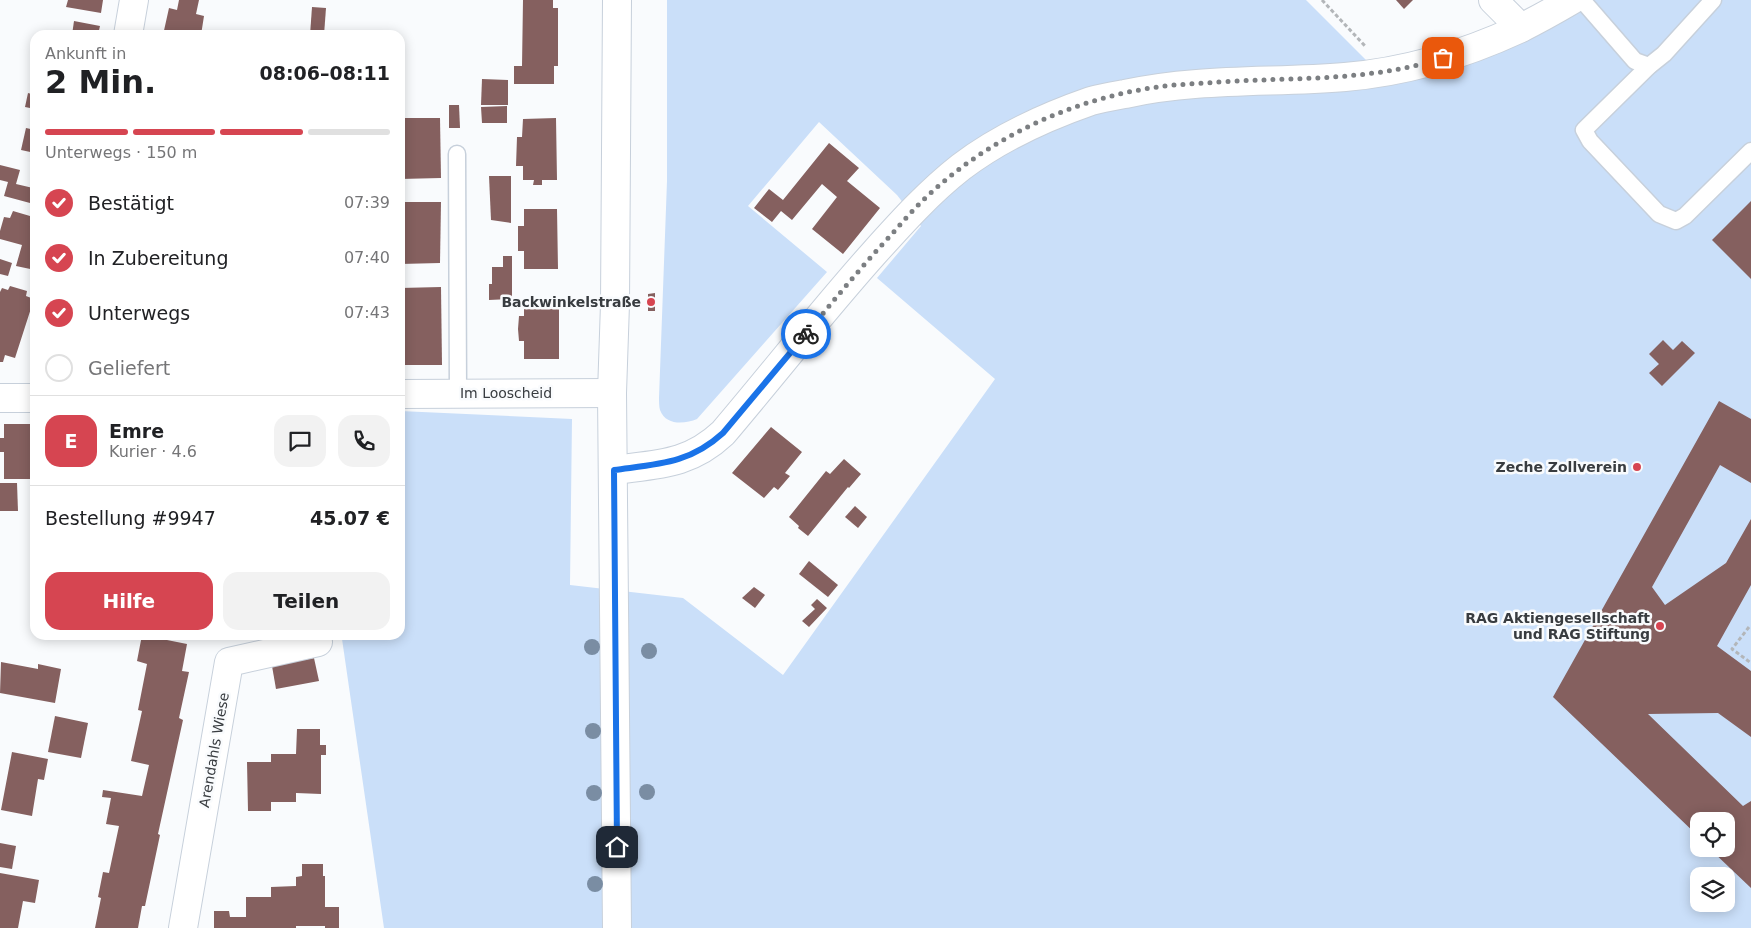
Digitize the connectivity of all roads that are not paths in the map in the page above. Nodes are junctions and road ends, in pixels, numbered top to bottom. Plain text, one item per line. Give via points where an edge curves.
1 (134, 0) edge
2 (617, 0) edge
3 (1493, 0) edge
4 (1572, 0) edge
5 (1582, 0) edge
6 (1712, 0) edge
7 (1521, 28) junction
8 (129, 30) edge
9 (1649, 66) junction
10 (1751, 151) edge
11 (457, 154) dead end
12 (458, 393) junction
13 (612, 393) junction
14 (405, 394) edge
15 (0, 398) edge
16 (30, 398) edge
17 (614, 470) junction
18 (318, 642) dead end
19 (184, 928) edge
20 (617, 928) edge

1 - 8 street
2 - 13 street
3 - 7 street
4 - 7 street
5 - 9 lane via 1635,61
6 - 9 lane via 1664,54
7 - 17 street via 1425,64 1389,71 1332,78 1158,87 1093,100 1043,120 962,166 933,190 853,276 711,444 678,461
9 - 10 lane via 1584,130 1590,141 1659,214 1676,221 1685,216
11 - 12 lane
12 - 13 street, Im Looscheid
12 - 14 street, Im Looscheid
13 - 17 street
15 - 16 street
17 - 20 street
18 - 19 street, Arendahls Wiese via 229,662

